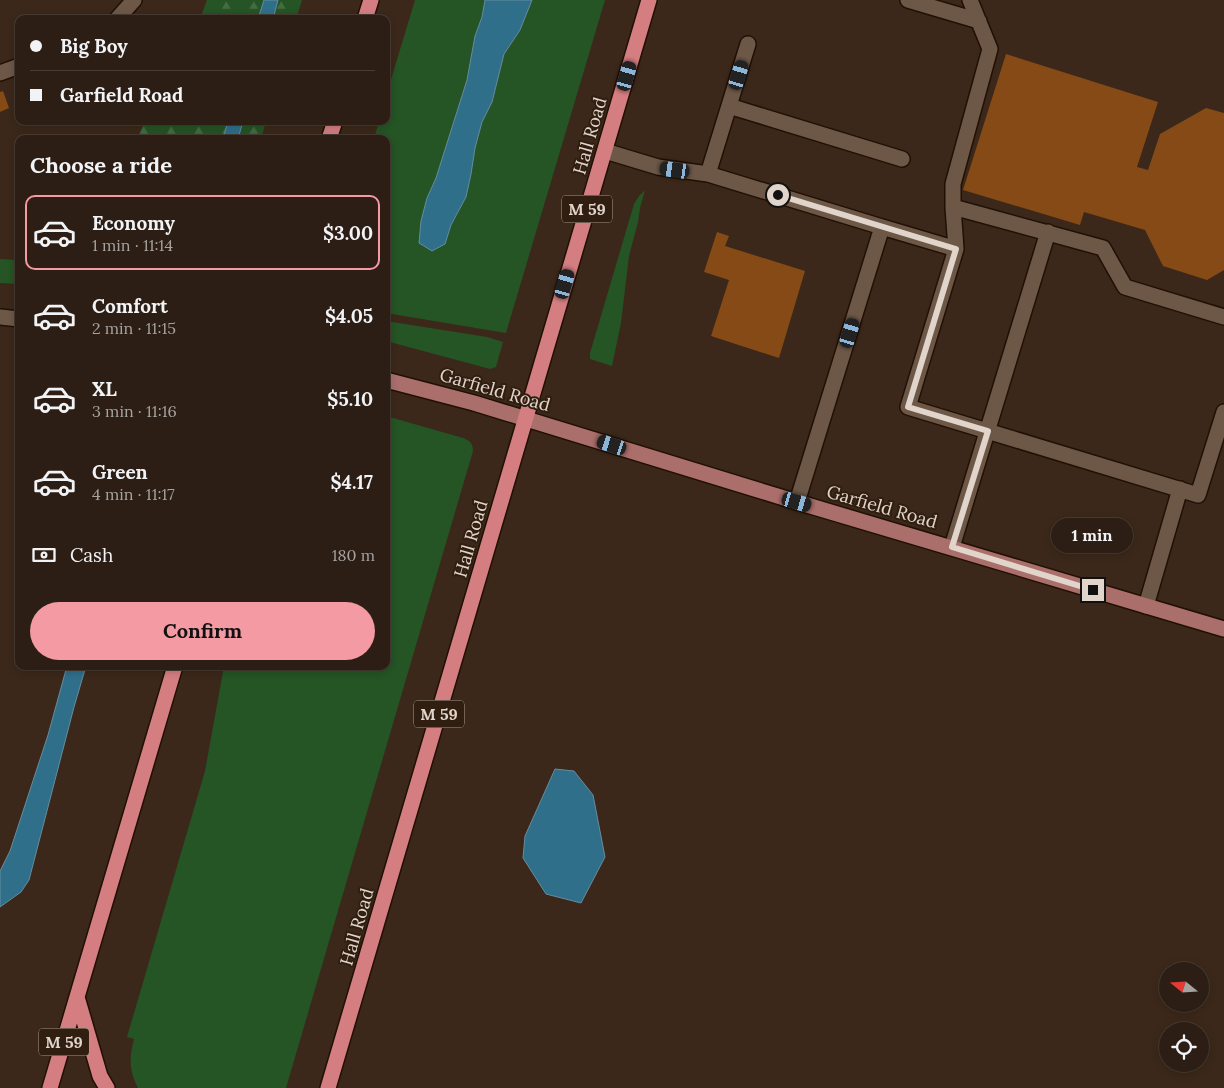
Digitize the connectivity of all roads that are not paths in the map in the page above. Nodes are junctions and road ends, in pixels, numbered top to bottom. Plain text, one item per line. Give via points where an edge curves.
1 (134, 0) edge
2 (370, 0) edge
3 (649, 0) edge
4 (908, 0) edge
5 (970, 0) edge
6 (120, 15) edge
7 (366, 15) edge
8 (979, 22) junction
9 (748, 44) dead end
10 (15, 67) edge
11 (0, 73) edge
12 (729, 106) junction
13 (605, 151) junction
14 (902, 159) dead end
15 (708, 174) junction
16 (953, 207) junction
17 (882, 227) junction
18 (1048, 232) junction
19 (956, 249) junction
20 (0, 317) edge
21 (1224, 317) edge
22 (15, 319) edge
23 (390, 381) edge
24 (1224, 412) edge
25 (526, 418) junction
26 (988, 431) junction
27 (1217, 458) edge
28 (1180, 489) junction
29 (797, 502) junction
30 (952, 547) junction
31 (1146, 606) junction
32 (1224, 629) edge
33 (173, 670) edge
34 (77, 997) junction
35 (50, 1088) edge
36 (106, 1088) edge
37 (328, 1088) edge

1 - 6 street
2 - 7 highway
3 - 13 highway, Hall Road / M 59
4 - 8 street
5 - 8 street
8 - 16 street via 990,49 953,184
9 - 12 street
10 - 11 street
12 - 14 street
12 - 15 street
13 - 15 street via 658,168
13 - 25 highway, Hall Road / M 59
15 - 17 street
16 - 18 street
16 - 19 street
17 - 19 street
17 - 29 street
18 - 21 street via 1103,248 1125,287
18 - 26 street
19 - 26 street via 908,407
20 - 22 street
23 - 25 main road, Garfield Road
24 - 27 street
25 - 29 main road, Garfield Road
25 - 37 highway, Hall Road / M 59
26 - 28 street
26 - 30 street
27 - 28 street via 1198,495
28 - 31 street
29 - 30 main road, Garfield Road
30 - 31 main road, Garfield Road
31 - 32 main road, Garfield Road
33 - 34 highway, M 59
34 - 35 highway, M 59
34 - 36 highway

